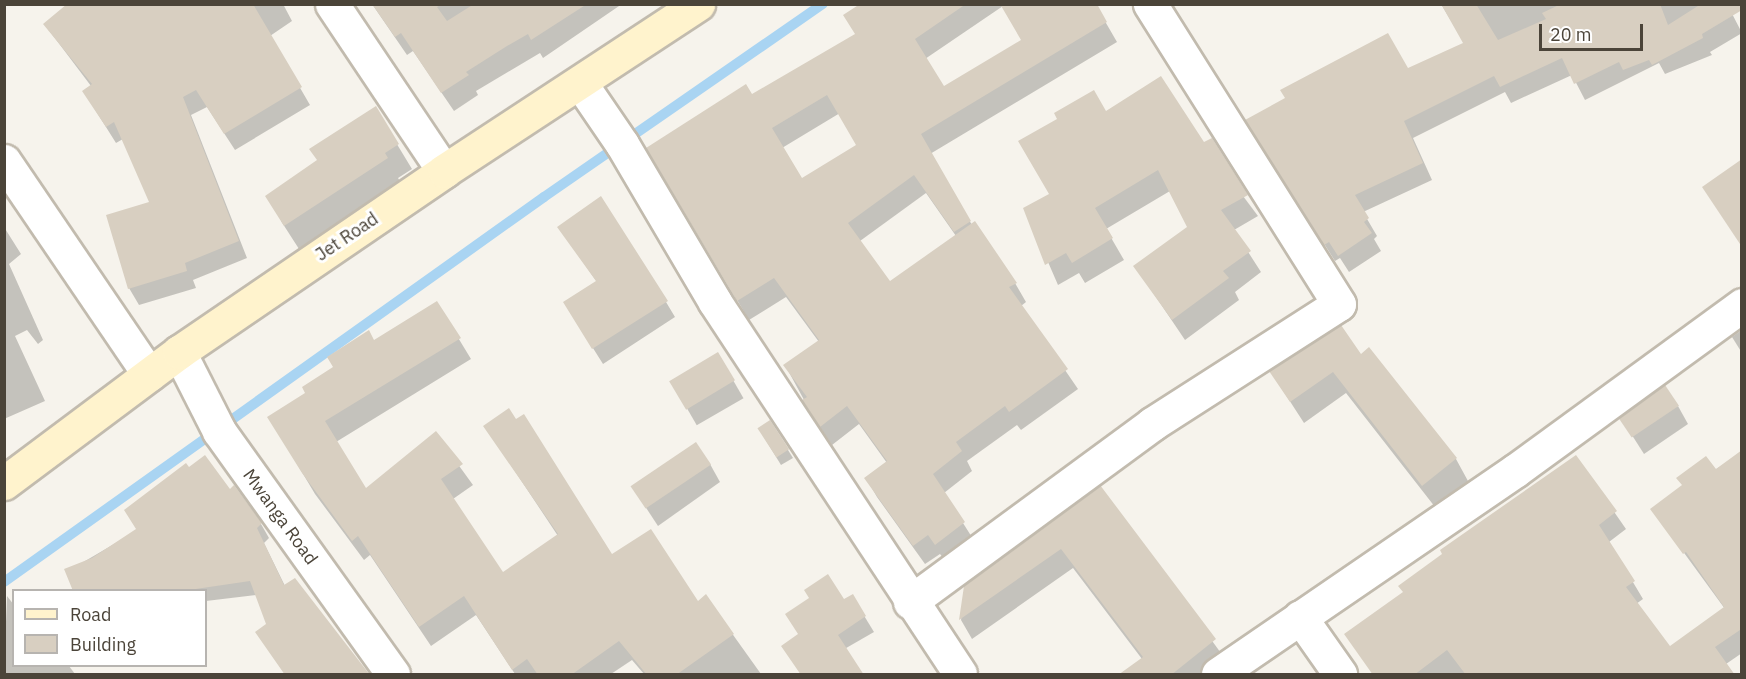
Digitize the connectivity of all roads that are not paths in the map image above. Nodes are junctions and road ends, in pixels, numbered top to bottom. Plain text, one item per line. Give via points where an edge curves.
1 (332, 4) edge
2 (698, 4) edge
3 (1150, 4) edge
4 (581, 84) junction
5 (4, 161) edge
6 (444, 171) junction
7 (1742, 305) edge
8 (179, 352) junction
9 (149, 374) junction
10 (4, 483) edge
11 (910, 602) junction
12 (1300, 617) junction
13 (393, 675) edge
14 (960, 675) edge
15 (1218, 675) edge
16 (1340, 675) edge

1 - 6 street
2 - 4 main road, Jet Road
3 - 11 street via 1339,304 1152,424
4 - 6 main road, Jet Road
4 - 11 street
5 - 9 street
6 - 8 main road, Jet Road
7 - 12 street via 1516,470
8 - 9 main road, Jet Road
8 - 13 street, Mwanga Road via 219,431
9 - 10 main road, Jet Road
11 - 14 street
12 - 15 street
12 - 16 street

